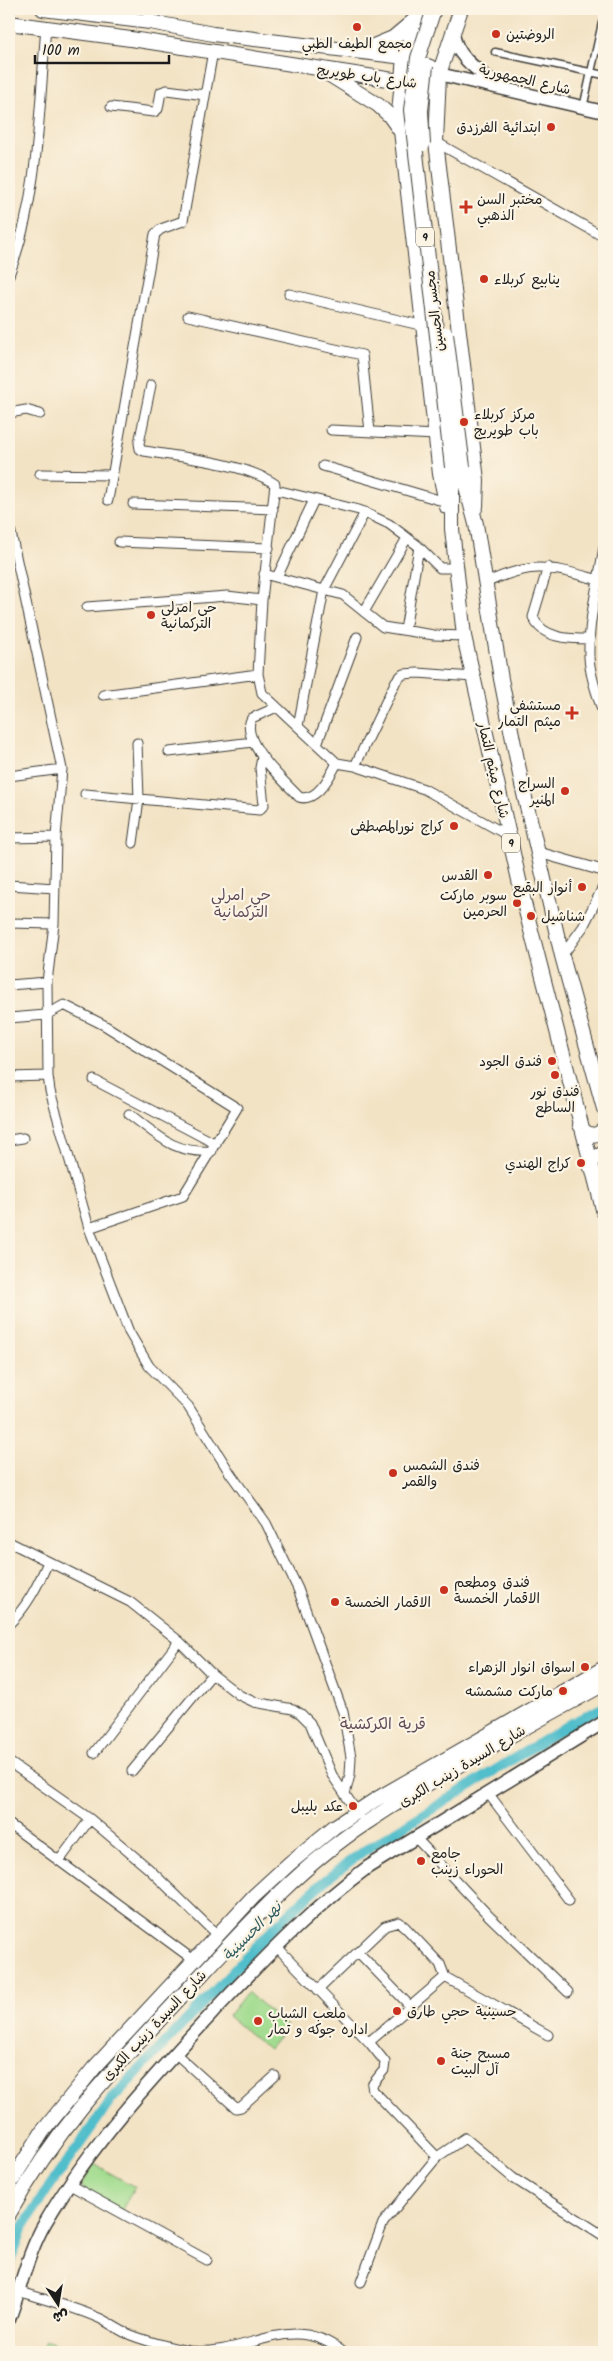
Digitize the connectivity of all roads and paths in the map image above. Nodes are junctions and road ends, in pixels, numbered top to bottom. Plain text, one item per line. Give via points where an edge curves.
1 (43, 9) edge
2 (434, 9) edge
3 (444, 9) edge
4 (461, 9) edge
5 (419, 13) edge
6 (150, 16) edge
7 (9, 23) edge
8 (602, 23) dead end
9 (46, 27) junction
10 (453, 32) junction
11 (213, 51) junction
12 (356, 51) junction
13 (495, 52) dead end
14 (404, 57) junction
15 (322, 70) junction
16 (591, 72) junction
17 (440, 74) junction
18 (604, 75) edge
19 (400, 81) junction
20 (504, 90) junction
21 (205, 95) junction
22 (111, 107) dead end
23 (583, 108) junction
24 (604, 112) edge
25 (402, 133) junction
26 (436, 142) junction
27 (604, 238) edge
28 (9, 276) edge
29 (289, 294) dead end
30 (188, 316) dead end
31 (424, 326) junction
32 (151, 385) dead end
33 (9, 413) edge
34 (40, 414) dead end
35 (332, 430) dead end
36 (370, 432) junction
37 (437, 435) junction
38 (323, 466) dead end
39 (457, 467) junction
40 (40, 474) dead end
41 (112, 475) junction
42 (276, 490) junction
43 (108, 500) dead end
44 (314, 500) junction
45 (446, 502) junction
46 (133, 504) dead end
47 (273, 509) junction
48 (365, 512) junction
49 (9, 524) edge
50 (476, 524) junction
51 (452, 529) junction
52 (407, 538) junction
53 (118, 542) dead end
54 (11, 544) edge
55 (419, 547) junction
56 (604, 547) edge
57 (269, 548) junction
58 (548, 567) junction
59 (457, 568) junction
60 (264, 574) junction
61 (277, 577) junction
62 (599, 580) junction
63 (486, 583) junction
64 (324, 590) junction
65 (262, 600) junction
66 (87, 607) dead end
67 (364, 612) junction
68 (405, 630) junction
69 (464, 636) junction
70 (357, 637) dead end
71 (590, 639) junction
72 (258, 674) junction
73 (473, 677) junction
74 (102, 695) dead end
75 (277, 707) junction
76 (604, 716) edge
77 (298, 726) junction
78 (253, 742) junction
79 (137, 743) dead end
80 (317, 744) junction
81 (169, 752) dead end
82 (514, 752) junction
83 (262, 757) junction
84 (491, 757) junction
85 (337, 762) junction
86 (356, 766) junction
87 (62, 769) junction
88 (9, 776) edge
89 (522, 785) junction
90 (498, 788) junction
91 (85, 794) dead end
92 (139, 799) junction
93 (509, 836) junction
94 (56, 837) junction
95 (9, 838) edge
96 (133, 843) dead end
97 (537, 852) junction
98 (604, 871) edge
99 (604, 885) edge
100 (9, 886) edge
101 (55, 888) junction
102 (9, 923) edge
103 (54, 924) junction
104 (562, 956) junction
105 (47, 982) junction
106 (9, 985) edge
107 (46, 1015) junction
108 (9, 1018) edge
109 (48, 1076) junction
110 (9, 1077) edge
111 (94, 1080) dead end
112 (604, 1109) edge
113 (129, 1114) dead end
114 (580, 1125) junction
115 (604, 1129) edge
116 (23, 1138) dead end
117 (9, 1140) edge
118 (214, 1147) junction
119 (604, 1153) edge
120 (590, 1166) junction
121 (604, 1213) edge
122 (88, 1228) junction
123 (9, 1542) edge
124 (48, 1562) junction
125 (9, 1624) edge
126 (179, 1641) junction
127 (604, 1668) edge
128 (212, 1674) junction
129 (604, 1684) edge
130 (604, 1722) edge
131 (94, 1753) dead end
132 (9, 1762) edge
133 (132, 1771) dead end
134 (488, 1793) junction
135 (345, 1794) junction
136 (356, 1812) junction
137 (90, 1819) junction
138 (9, 1824) edge
139 (365, 1824) junction
140 (416, 1837) junction
141 (59, 1861) junction
142 (569, 1900) dead end
143 (218, 1936) junction
144 (276, 1946) junction
145 (358, 1952) junction
146 (195, 1961) junction
147 (445, 1977) junction
148 (318, 1990) junction
149 (568, 1992) dead end
150 (411, 2007) junction
151 (548, 2034) dead end
152 (369, 2042) junction
153 (175, 2053) junction
154 (274, 2076) dead end
155 (437, 2156) junction
156 (10, 2179) edge
157 (70, 2185) junction
158 (9, 2214) edge
159 (604, 2236) edge
160 (207, 2260) dead end
161 (361, 2282) dead end
162 (18, 2290) junction
163 (9, 2319) edge
164 (343, 2352) edge

1 - 6 main road, شارع باب طويريج
2 - 39 main road, مجسر الحسين / 9, bridge via 418,58 411,110
3 - 39 main road, مجسر الحسين / 9, bridge via 427,62 421,111
4 - 10 main road
5 - 12 main road via 402,32 386,42
5 - 14 main road
6 - 12 main road, شارع باب طويريج via 213,34
7 - 9 main road, شارع باب طويريج
8 - 16 street
9 - 11 main road, شارع باب طويريج
9 - 28 street via 35,164 24,234
10 - 17 main road
10 - 20 main road via 456,46 465,58
11 - 15 main road, شارع باب طويريج
11 - 21 street
12 - 14 main road, شارع باب طويريج
13 - 16 street
14 - 17 main road, شارع باب طويريج via 430,66
14 - 19 main road
15 - 19 main road, شارع باب طويريج
15 - 25 main road via 378,105
16 - 18 street
16 - 23 street
17 - 19 main road, شارع باب طويريج via 429,84
17 - 20 main road, شارع الجمهورية
17 - 26 main road
19 - 25 main road
20 - 23 main road, شارع الجمهورية
21 - 22 street via 167,90 161,92 158,109 154,112
21 - 41 street via 184,221 155,234
23 - 24 main road, شارع الجمهورية
25 - 31 main road
26 - 27 street
26 - 50 main road via 476,480
29 - 31 street
30 - 36 street via 362,355
31 - 37 main road
32 - 42 street via 140,449 216,463 270,481
33 - 34 street via 26,410
35 - 36 street
36 - 37 street
37 - 45 main road
38 - 45 street
39 - 50 main road, شارع ميثم التمار / 9 via 465,483
39 - 51 main road, شارع ميثم التمار / 9
40 - 41 street
41 - 43 street
42 - 44 street
42 - 47 street
44 - 48 street
44 - 61 street
45 - 51 main road
46 - 47 street
47 - 57 street
48 - 52 street
48 - 64 street
49 - 54 street
50 - 63 main road, شارع ميثم التمار / 9
51 - 59 main road, شارع ميثم التمار / 9
52 - 55 street
52 - 67 street
53 - 57 street
54 - 87 street
55 - 59 street via 440,568
55 - 68 street
56 - 62 street
57 - 60 street
58 - 62 street
58 - 63 street via 524,568
58 - 71 street via 533,617 536,623 559,637
59 - 69 main road, شارع ميثم التمار / 9
60 - 61 street
60 - 65 street
61 - 64 street
62 - 71 street via 590,622
63 - 82 main road, شارع ميثم التمار / 9
64 - 67 street via 343,596
64 - 77 street
65 - 66 street via 227,596
65 - 72 street
67 - 68 street via 383,627
68 - 69 street
69 - 73 main road, شارع ميثم التمار / 9
70 - 80 street
71 - 76 street via 589,658
72 - 74 street
72 - 75 street via 262,693
73 - 84 main road, شارع ميثم التمار / 9
73 - 86 street via 403,674 396,681
75 - 77 street
75 - 78 street via 252,718 249,728
77 - 80 street
78 - 81 street
78 - 83 street
79 - 92 street
80 - 85 street
82 - 84 main road via 508,762 501,764
82 - 89 main road, شارع ميثم التمار / 9
83 - 85 street via 304,799 319,789
83 - 92 street via 262,809
84 - 90 main road, شارع ميثم التمار / 9
85 - 86 street
86 - 93 street via 424,789
87 - 88 street
87 - 94 street
89 - 90 main road via 512,780
89 - 97 main road, شارع ميثم التمار / 9
90 - 93 main road, شارع ميثم التمار / 9
91 - 92 street
92 - 96 street
93 - 114 main road, شارع ميثم التمار / 9
94 - 95 street
94 - 101 street
97 - 98 street
97 - 104 main road, شارع ميثم التمار / 9
99 - 104 street via 583,927
100 - 101 street
101 - 103 street
102 - 103 street
103 - 105 street
104 - 112 main road, شارع ميثم التمار / 9
105 - 106 street
105 - 107 street
107 - 108 street
107 - 109 street
107 - 118 street via 64,1005 104,1025 229,1101 237,1108
109 - 110 street
109 - 122 street
111 - 118 street
113 - 118 street via 171,1145 195,1152
114 - 115 main road via 592,1135
114 - 120 main road, شارع ميثم التمار / 9
116 - 117 street
118 - 122 street via 183,1196
119 - 120 main road via 594,1158
120 - 121 main road, شارع ميثم التمار / 9
122 - 135 street via 129,1332 149,1366 188,1406 266,1523 298,1589 343,1712 351,1757
123 - 124 street
124 - 125 street via 35,1590
124 - 126 street via 130,1602
126 - 128 street
126 - 131 street
127 - 136 main road, شارع السيدة زينب الكبرى via 466,1745
128 - 133 street
128 - 135 street via 254,1702 293,1709 301,1714 316,1734 332,1775
129 - 139 main road, شارع السيدة زينب الكبرى
130 - 134 main road
132 - 137 street
134 - 140 main road
134 - 142 street
135 - 136 street
136 - 139 street
136 - 143 main road, شارع السيدة زينب الكبرى via 290,1863
137 - 141 street
137 - 143 street via 150,1869
138 - 141 street
139 - 158 main road, شارع السيدة زينب الكبرى via 275,1897 103,2079 48,2148
140 - 144 main road via 335,1892
140 - 149 street via 489,1916
141 - 146 street
143 - 146 main road, شارع السيدة زينب الكبرى
144 - 148 street
144 - 153 main road
145 - 147 street via 385,1926 399,1922 440,1964
145 - 148 street
145 - 150 street
146 - 156 main road, شارع السيدة زينب الكبرى via 76,2088
147 - 150 street
147 - 151 street
148 - 152 street
150 - 152 street
152 - 155 street via 385,2065 372,2085 373,2090
153 - 154 street via 236,2108 242,2107
153 - 157 main road via 112,2126
155 - 159 street via 468,2138 513,2178
155 - 161 street via 383,2223
157 - 160 street
157 - 162 main road via 41,2230
162 - 163 main road
162 - 164 street via 101,2319 126,2333 189,2351 213,2352 296,2333 314,2335 331,2342

